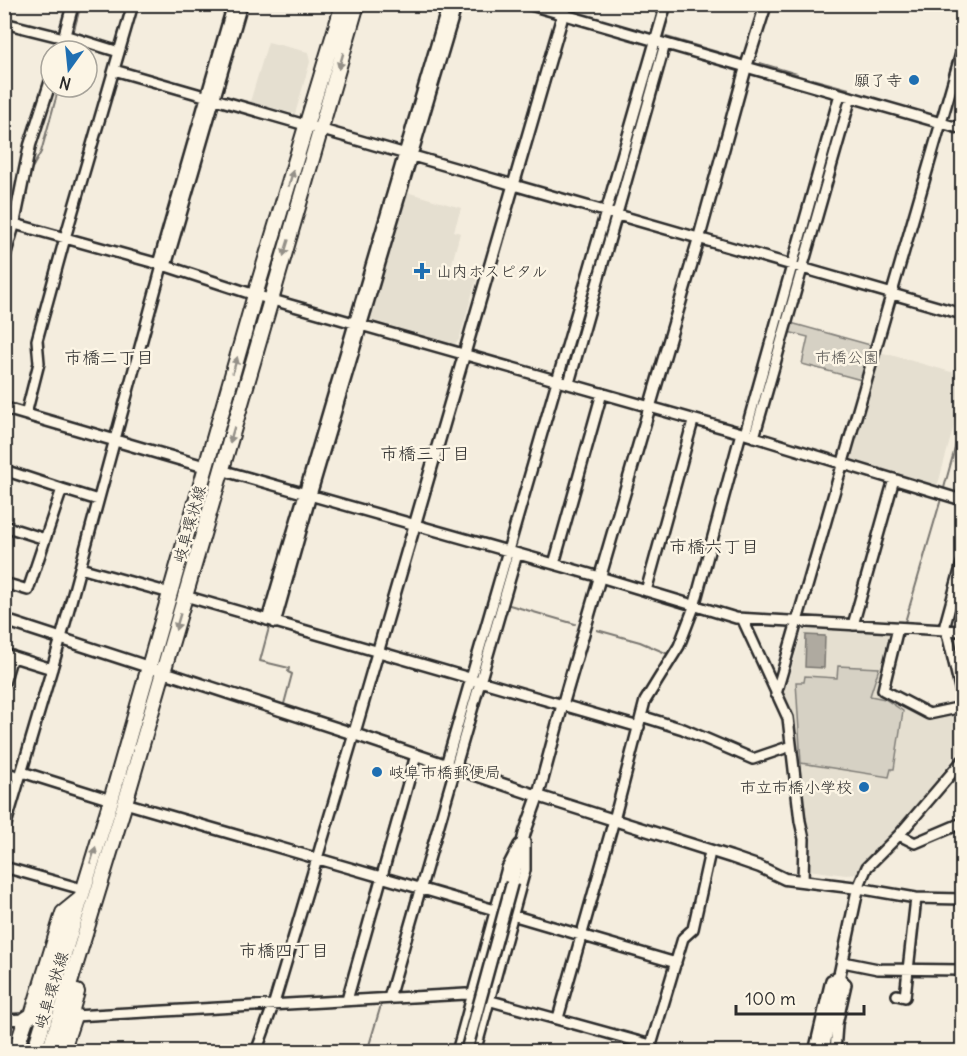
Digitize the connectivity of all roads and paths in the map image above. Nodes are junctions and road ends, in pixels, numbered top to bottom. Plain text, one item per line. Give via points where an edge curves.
1 (73, 4) edge
2 (133, 4) edge
3 (233, 4) edge
4 (242, 4) edge
5 (343, 4) edge
6 (357, 4) edge
7 (448, 4) edge
8 (457, 4) edge
9 (527, 4) edge
10 (666, 4) edge
11 (766, 4) edge
12 (564, 10) edge
13 (4, 23) edge
14 (69, 37) junction
15 (661, 42) junction
16 (119, 52) junction
17 (962, 53) edge
18 (746, 67) junction
19 (114, 70) junction
20 (840, 94) junction
21 (851, 97) junction
22 (210, 98) junction
23 (45, 99) edge
24 (942, 123) junction
25 (307, 126) junction
26 (963, 129) edge
27 (321, 130) junction
28 (408, 155) junction
29 (514, 185) junction
30 (612, 213) junction
31 (9, 222) edge
32 (64, 238) junction
33 (699, 238) junction
34 (4, 258) edge
35 (162, 265) junction
36 (797, 266) junction
37 (892, 294) junction
38 (255, 295) junction
39 (271, 299) junction
40 (963, 314) edge
41 (357, 323) junction
42 (465, 353) junction
43 (558, 381) junction
44 (569, 383) junction
45 (602, 393) junction
46 (650, 407) junction
47 (4, 408) edge
48 (26, 414) junction
49 (693, 421) junction
50 (746, 435) junction
51 (115, 439) junction
52 (842, 464) junction
53 (206, 467) junction
54 (4, 470) edge
55 (222, 470) junction
56 (894, 479) junction
57 (62, 489) junction
58 (307, 494) junction
59 (98, 500) junction
60 (963, 500) edge
61 (415, 525) junction
62 (4, 526) edge
63 (45, 539) junction
64 (513, 552) junction
65 (963, 563) edge
66 (554, 564) junction
67 (80, 568) junction
68 (600, 577) junction
69 (4, 583) edge
70 (645, 591) junction
71 (170, 593) junction
72 (185, 597) junction
73 (693, 607) junction
74 (4, 620) edge
75 (743, 620) junction
76 (271, 622) junction
77 (798, 622) junction
78 (853, 625) junction
79 (898, 628) junction
80 (946, 630) junction
81 (963, 631) edge
82 (61, 638) junction
83 (377, 653) junction
84 (8, 655) edge
85 (149, 667) junction
86 (52, 669) junction
87 (164, 672) junction
88 (475, 681) junction
89 (4, 683) edge
90 (776, 694) junction
91 (963, 696) edge
92 (562, 706) junction
93 (963, 707) edge
94 (641, 716) junction
95 (639, 727) junction
96 (354, 734) junction
97 (791, 746) junction
98 (416, 755) junction
99 (963, 761) edge
100 (450, 767) junction
101 (4, 772) edge
102 (21, 775) junction
103 (538, 796) junction
104 (111, 800) junction
105 (125, 804) junction
106 (615, 820) junction
107 (963, 823) edge
108 (4, 831) edge
109 (525, 832) junction
110 (899, 835) junction
111 (710, 852) junction
112 (316, 858) junction
113 (4, 867) edge
114 (380, 876) junction
115 (803, 881) junction
116 (421, 888) junction
117 (858, 888) junction
118 (80, 895) junction
119 (916, 898) junction
120 (963, 898) edge
121 (95, 904) junction
122 (495, 910) junction
123 (512, 915) junction
124 (582, 935) junction
125 (843, 962) junction
126 (676, 963) junction
127 (908, 970) junction
128 (963, 970) edge
129 (839, 977) junction
130 (897, 995) dead end
131 (472, 996) junction
132 (390, 998) junction
133 (489, 999) junction
134 (347, 1000) junction
135 (274, 1003) junction
136 (74, 1016) junction
137 (558, 1018) junction
138 (26, 1019) junction
139 (4, 1020) edge
140 (650, 1048) edge
141 (15, 1052) edge
142 (34, 1052) edge
143 (49, 1052) edge
144 (63, 1052) edge
145 (256, 1052) edge
146 (458, 1052) edge
147 (466, 1052) edge
148 (475, 1052) edge
149 (814, 1052) edge
150 (824, 1052) edge
151 (835, 1052) edge

1 - 14 street
2 - 16 street
3 - 22 street
4 - 22 street
5 - 25 main road, 岐阜環状線
6 -> 27 main road, 岐阜環状線
7 - 28 street
8 - 28 street
9 - 12 street
10 - 15 street
11 - 18 street
12 - 15 street
12 - 29 street
13 - 14 street
14 - 16 street
15 - 18 street
15 - 30 street
16 - 19 street
17 - 24 street
18 - 20 street
18 - 33 street
19 - 22 street
19 - 32 street
20 - 21 street
20 - 36 street
21 - 24 street
21 - 36 street
22 - 25 street
22 - 35 street
23 - 31 street
24 - 26 street
24 - 37 street
25 - 27 street
38 -> 25 main road, 岐阜環状線
27 - 28 street
27 -> 39 main road, 岐阜環状線
28 - 29 street
28 - 41 street
29 - 30 street
29 - 42 street
30 - 33 street
30 - 43 street
30 - 44 street
31 - 32 street
31 - 34 street
32 - 35 street
32 - 48 street via 38,340 39,363
33 - 36 street
33 - 46 street
35 - 38 street
35 - 51 street
36 - 37 street
36 - 50 street
37 - 40 street
37 - 52 street
38 - 39 street
53 -> 38 main road, 岐阜環状線
39 - 41 street
39 -> 55 main road, 岐阜環状線
41 - 42 street
41 - 58 street
42 - 43 street
42 - 61 street
43 - 44 street
43 - 64 street
44 - 45 street
45 - 46 street
45 - 66 street
46 - 49 street
46 - 68 street
47 - 48 street
48 - 51 street
49 - 50 street
49 - 70 street
50 - 52 street
50 - 73 street
51 - 53 street
51 - 59 street
52 - 56 street
52 - 77 street
53 - 71 main road, 岐阜環状線
54 - 57 street
55 - 58 street
55 - 72 main road, 岐阜環状線
56 - 60 street
56 - 78 street
57 - 59 street
57 - 63 street
58 - 61 street
58 - 76 street
59 - 67 street
61 - 64 street
61 - 83 street
62 - 63 street
63 - 69 street via 28,590
64 - 66 street
64 - 88 street
65 - 80 street
66 - 68 street
67 - 71 street
67 - 82 street
68 - 70 street
68 - 92 street
70 - 73 street
71 - 85 main road, 岐阜環状線
72 - 76 street
72 -> 87 main road, 岐阜環状線
73 - 75 street
73 - 94 street via 679,646 645,701
74 - 82 street
75 - 77 street
75 - 90 street
76 - 83 street
77 - 78 street
77 - 90 street
78 - 79 street
79 - 80 street
79 - 93 street via 883,690 929,714
80 - 81 street
80 - 91 street
82 - 85 street
82 - 86 street
83 - 88 street
83 - 96 street
84 - 86 street
84 - 89 street
85 - 87 street
85 - 104 main road, 岐阜環状線
86 - 102 street
87 - 96 street
87 - 105 main road, 岐阜環状線
88 - 92 street
88 - 100 street
90 - 97 street via 788,717
92 - 95 street
92 - 103 street
94 - 95 street
94 - 97 street via 753,759
95 - 106 street
96 - 98 street
96 - 112 street
97 - 115 street via 804,839
98 - 100 street
98 - 114 street
99 - 110 street
100 - 103 street
100 - 116 street
101 - 102 street
102 - 104 street
102 - 108 street
103 - 106 street
103 - 109 street
118 -> 104 main road, 岐阜環状線
105 - 112 street
105 - 121 main road, 岐阜環状線
106 - 111 street
106 - 124 street
107 - 110 street via 915,843
109 - 122 street via 507,868
109 - 123 street via 525,870
109 - 147 street, bridge
110 - 117 street via 867,867
111 - 115 street via 760,867 784,879
111 - 126 street via 693,929 683,938
112 - 114 street
112 - 135 street
113 - 118 street
114 - 116 street
114 - 134 street
115 - 117 street
116 - 122 street
116 - 132 street
117 - 119 street
117 - 125 street
118 - 138 main road via 63,913 32,1015
118 - 142 main road, 岐阜環状線
119 - 120 street
119 - 127 street
121 - 136 main road via 98,922 72,1009
121 - 143 main road, 岐阜環状線
122 - 131 street
123 - 124 street
123 - 133 street
124 - 126 street
124 - 137 street
125 - 127 street
125 - 129 street
126 - 140 street
127 - 128 street
127 - 130 street via 905,997
129 - 149 street via 831,980
129 - 150 street
129 - 151 street via 846,984
131 - 132 street
131 - 133 street
131 - 146 street
132 - 134 street
133 - 137 street
133 - 148 street
134 - 135 street
135 - 136 street
135 - 145 street
136 - 144 main road
137 - 140 street
138 - 139 street
138 - 141 main road

